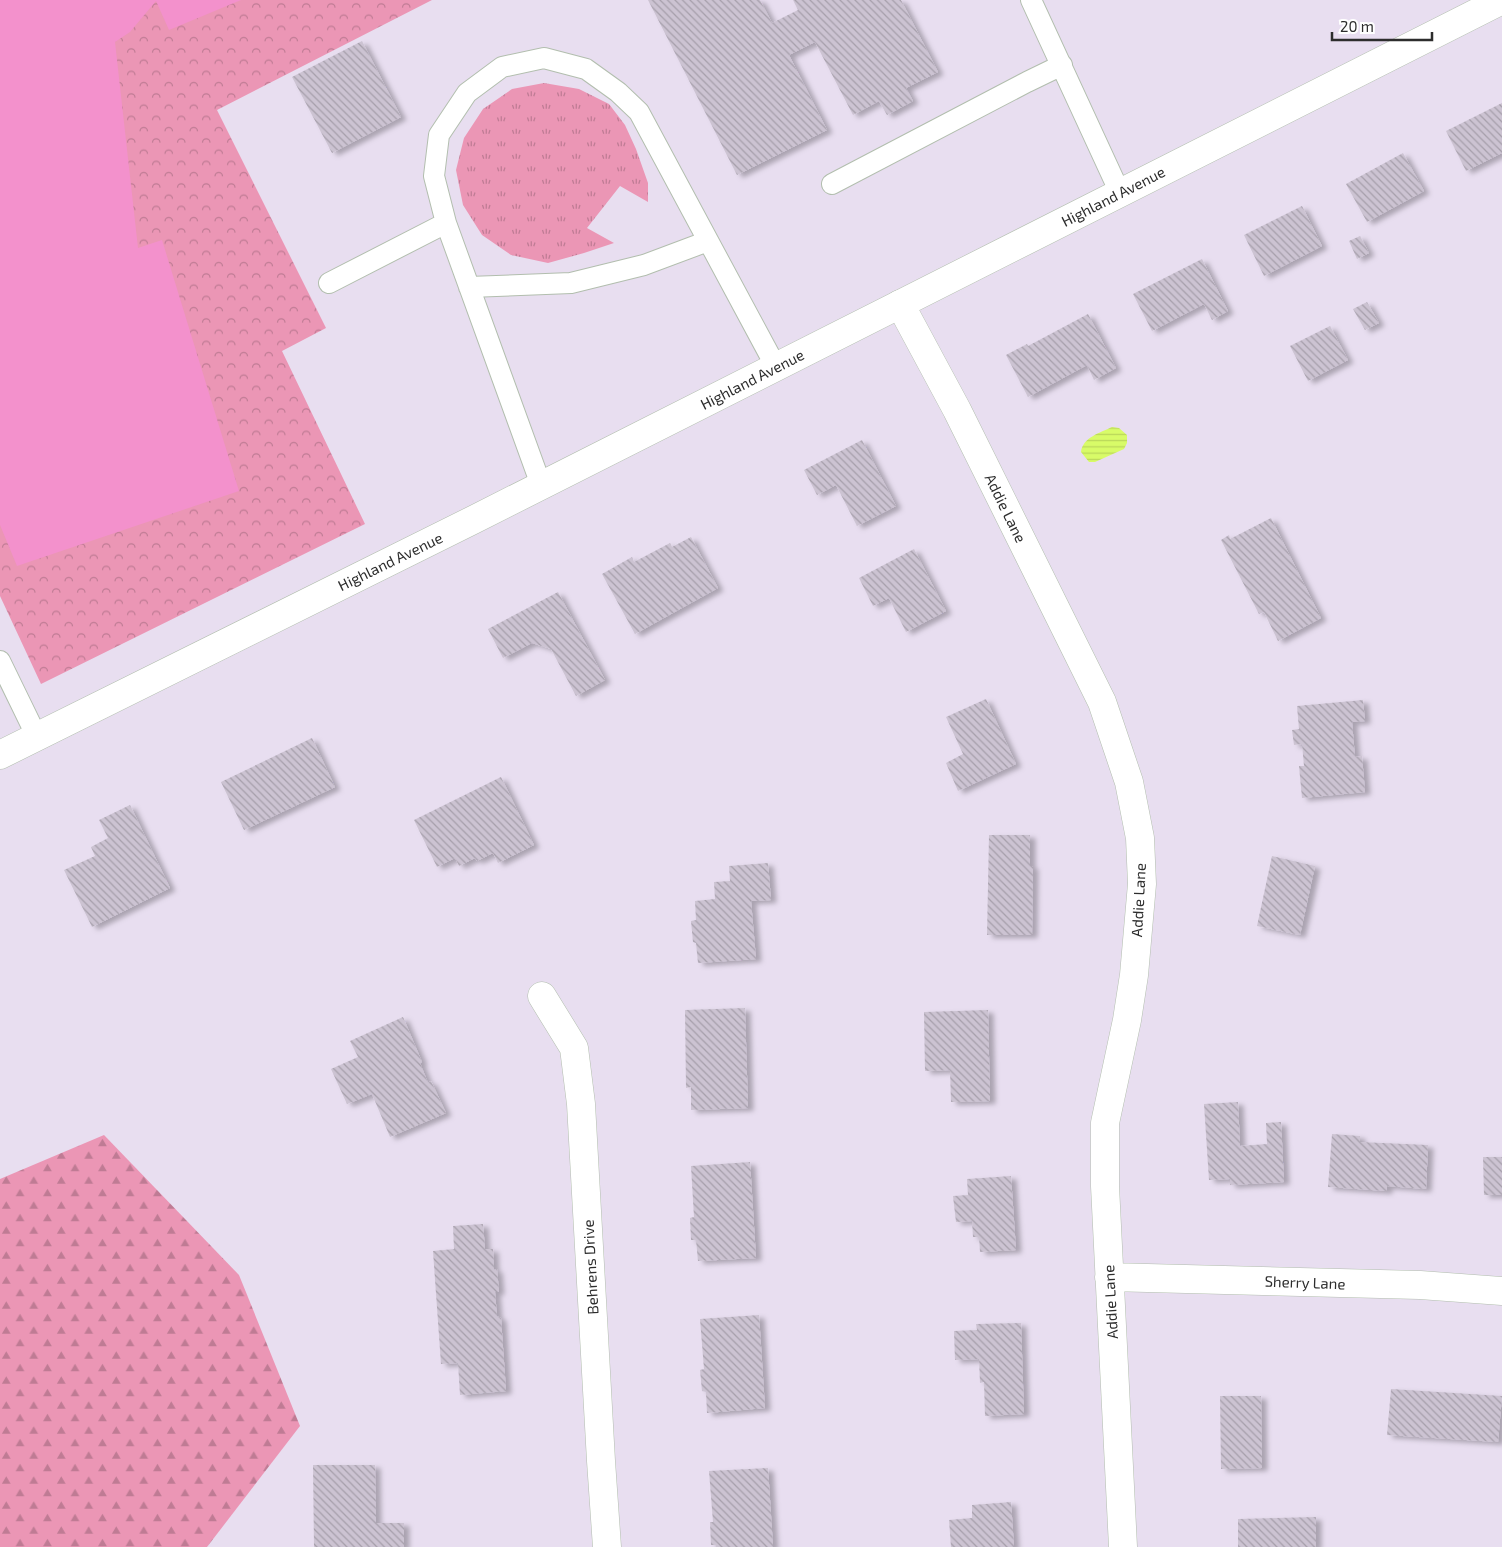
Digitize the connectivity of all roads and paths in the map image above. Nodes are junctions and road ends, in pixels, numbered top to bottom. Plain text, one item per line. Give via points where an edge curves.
1 (1031, 0) edge
2 (1502, 0) edge
3 (1062, 65) junction
4 (832, 184) dead end
5 (1120, 193) junction
6 (446, 223) junction
7 (708, 240) junction
8 (329, 283) dead end
9 (469, 286) junction
10 (900, 304) junction
11 (776, 367) junction
12 (542, 485) junction
13 (0, 661) edge
14 (37, 737) junction
15 (0, 755) edge
16 (542, 996) dead end
17 (1109, 1277) junction
18 (1502, 1291) edge
19 (607, 1547) edge
20 (1124, 1547) edge

1 - 3 lane
2 - 5 street, Highland Avenue
3 - 4 lane
3 - 5 lane
5 - 10 street, Highland Avenue
6 - 7 lane via 434,176 439,135 467,93 502,67 544,58 586,69 639,112
6 - 8 lane
6 - 9 lane
7 - 9 lane via 644,266 571,283
7 - 11 lane
9 - 12 lane
10 - 11 street, Highland Avenue
10 - 17 street, Addie Lane via 957,410 1102,702 1129,782 1140,838 1142,884 1134,975 1105,1122
11 - 12 street, Highland Avenue
12 - 14 street, Highland Avenue
13 - 14 lane
14 - 15 street, Highland Avenue
16 - 19 street, Behrens Drive via 574,1048 581,1104
17 - 18 street, Sherry Lane via 1420,1285
17 - 20 street, Addie Lane

